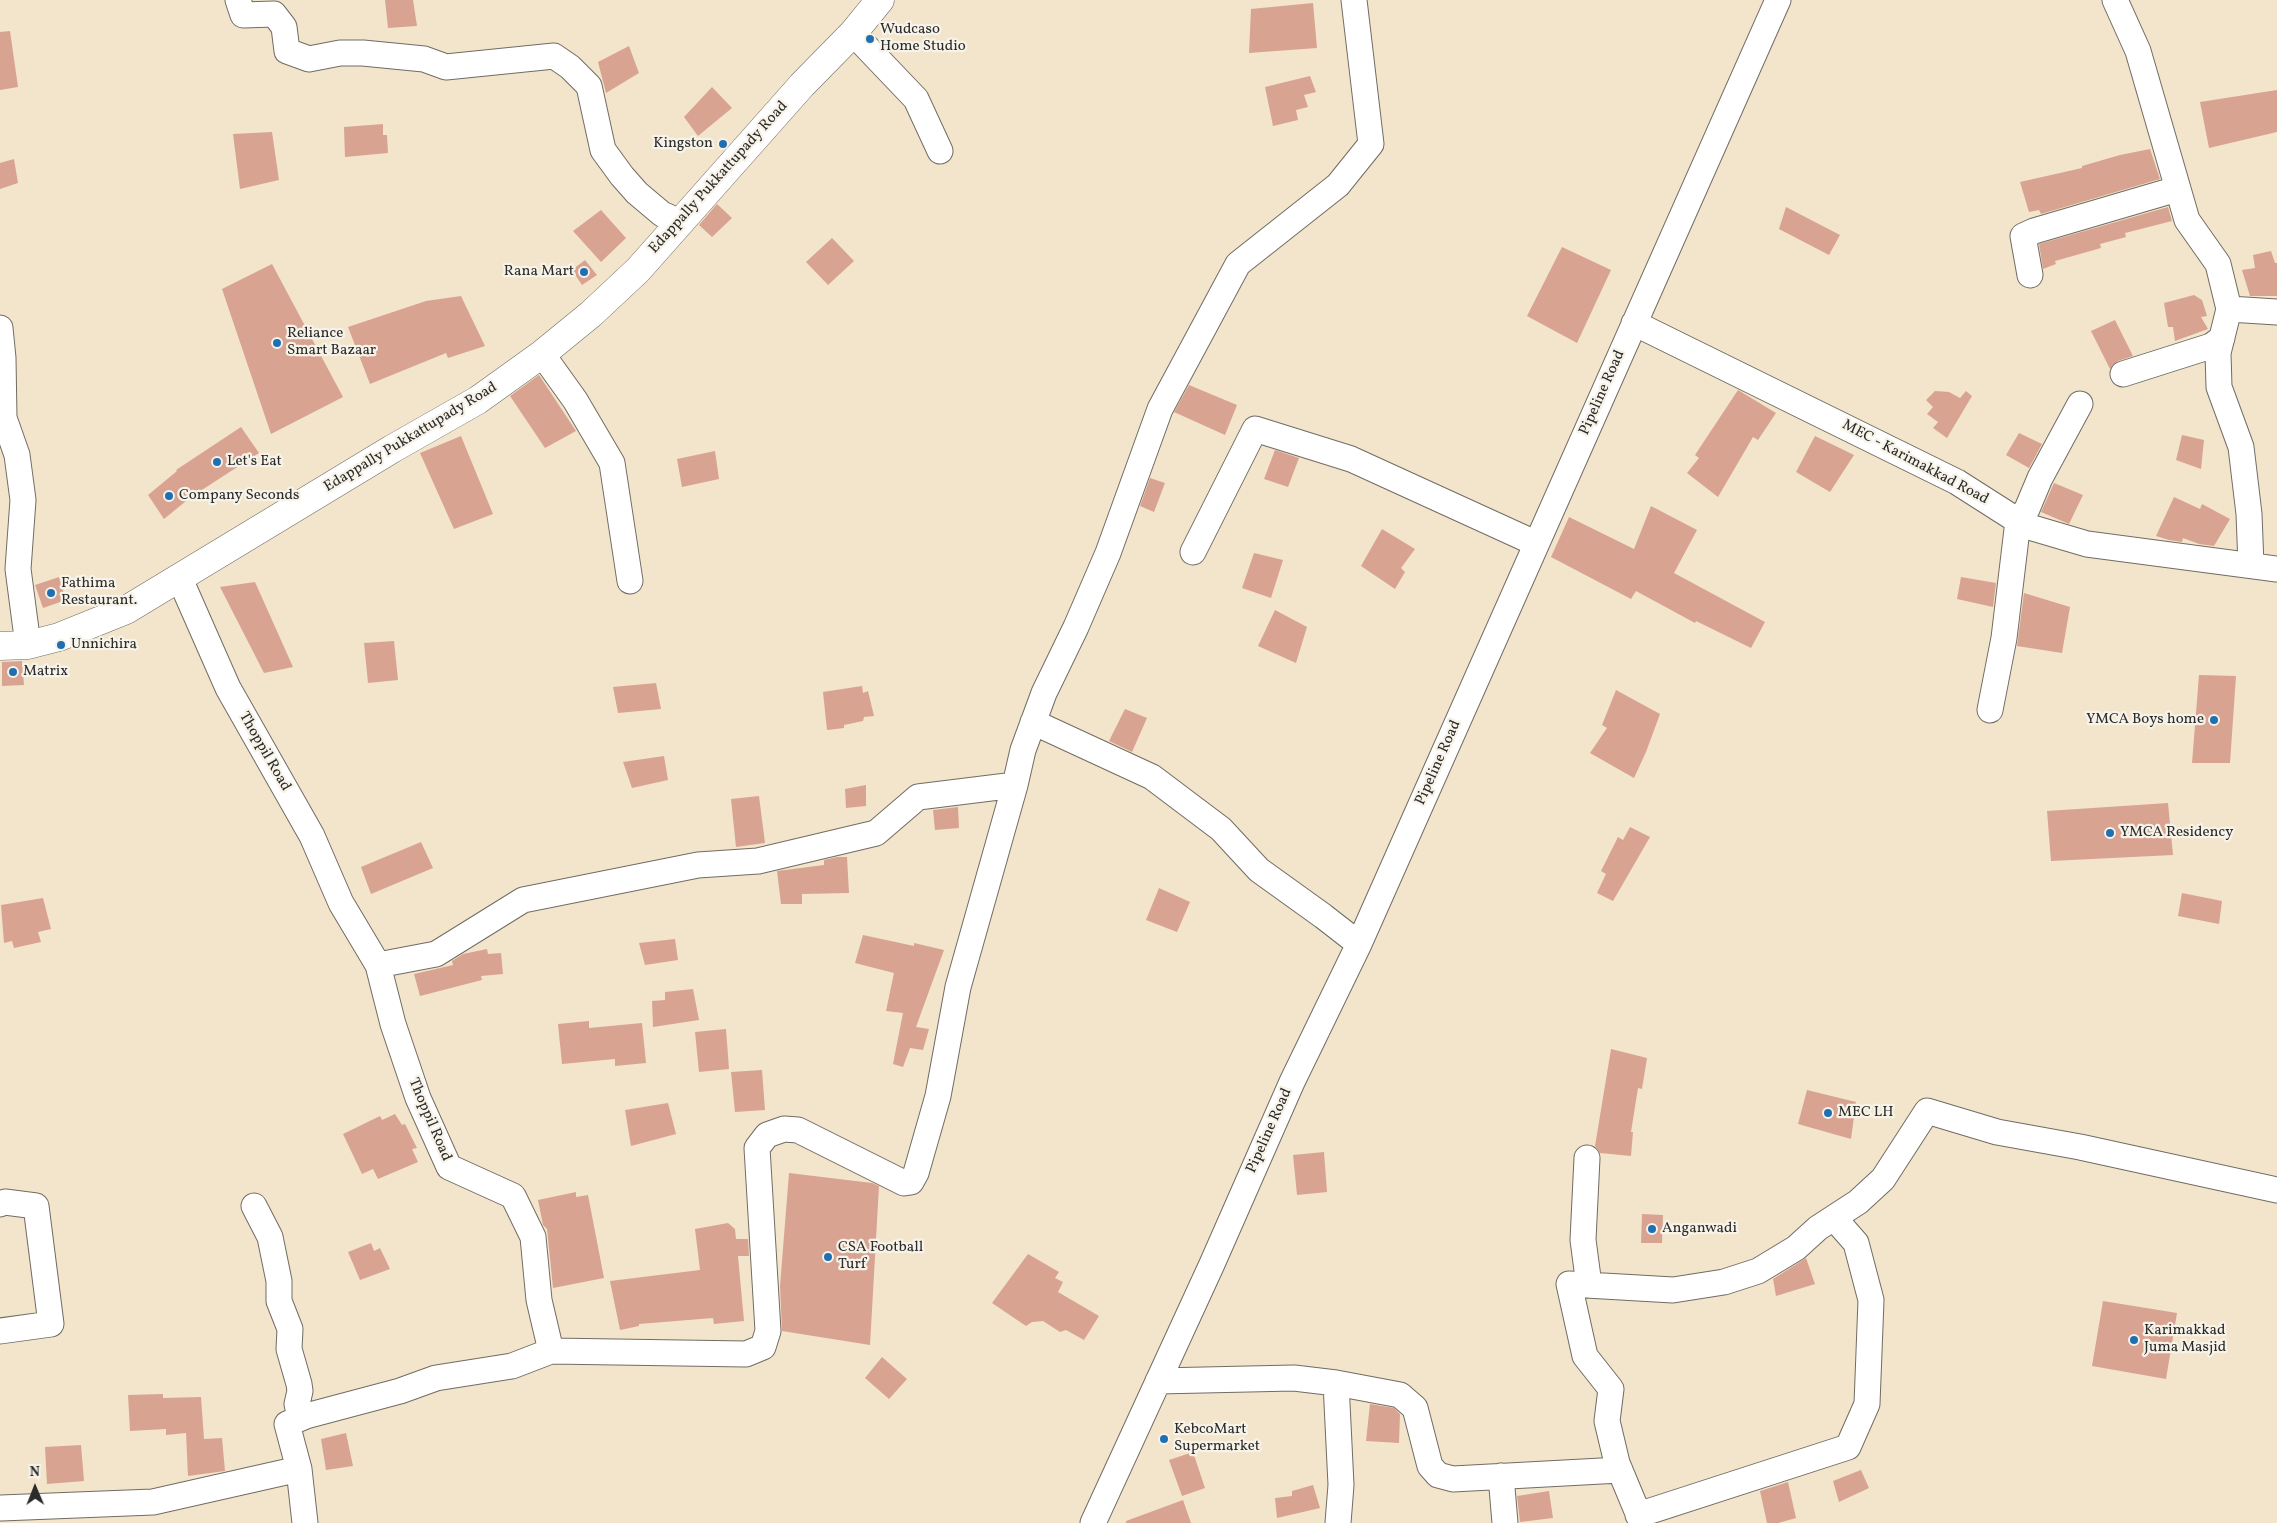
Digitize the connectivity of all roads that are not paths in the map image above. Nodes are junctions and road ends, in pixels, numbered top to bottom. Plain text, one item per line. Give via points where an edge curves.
1 (238, 0) edge
2 (880, 0) edge
3 (1354, 0) edge
4 (1778, 0) edge
5 (2116, 0) edge
6 (853, 33) junction
7 (940, 151) dead end
8 (2177, 189) junction
9 (680, 222) junction
10 (2030, 275) dead end
11 (2229, 309) junction
12 (2277, 312) edge
13 (1634, 323) junction
14 (0, 328) edge
15 (2222, 338) junction
16 (542, 354) junction
17 (2123, 374) dead end
18 (2080, 404) dead end
19 (2018, 520) junction
20 (1535, 543) junction
21 (1193, 552) dead end
22 (2251, 565) junction
23 (2277, 569) edge
24 (180, 579) junction
25 (630, 581) dead end
26 (28, 645) junction
27 (0, 646) edge
28 (1990, 710) dead end
29 (1033, 722) junction
30 (1015, 785) junction
31 (1359, 944) junction
32 (378, 965) junction
33 (1587, 1158) dead end
34 (2277, 1190) edge
35 (0, 1204) edge
36 (254, 1206) dead end
37 (1834, 1218) junction
38 (1589, 1285) junction
39 (0, 1331) edge
40 (551, 1351) junction
41 (1158, 1381) junction
42 (1336, 1383) junction
43 (300, 1418) junction
44 (300, 1469) junction
45 (1620, 1470) junction
46 (1501, 1476) junction
47 (0, 1508) edge
48 (1640, 1519) edge
49 (305, 1523) edge
50 (1093, 1523) edge
51 (1338, 1523) edge
52 (1505, 1523) edge

1 - 9 street via 243,15 274,14 284,27 286,50 309,59 362,53 424,59 446,66 554,56 589,86 603,150 622,176 662,214
2 - 6 main road, Edappally Pukkattupady Road
3 - 29 street via 1371,144 1338,185 1238,264 1160,409 1108,553
4 - 13 street, Pipeline Road
5 - 8 street via 2138,51
6 - 7 street via 916,99
6 - 9 main road, Edappally Pukkattupady Road via 802,85
8 - 10 street via 2023,236
8 - 11 street via 2187,220 2218,264
9 - 16 main road, Edappally Pukkattupady Road via 591,314
11 - 12 street
11 - 15 street
13 - 19 street, MEC - Karimakkad Road via 1957,482
13 - 20 street, Pipeline Road
14 - 26 street via 4,418 17,455 23,500 18,569
15 - 17 street via 2211,346
15 - 22 street via 2218,353 2219,388 2241,446
16 - 24 main road, Edappally Pukkattupady Road via 478,400
16 - 25 street via 575,400 612,463
18 - 19 street via 2027,509
19 - 22 street, MEC - Karimakkad Road via 2026,526 2087,544
19 - 28 street via 2004,638
20 - 21 street via 1351,459 1255,428
20 - 31 street, Pipeline Road
22 - 23 street, MEC - Karimakkad Road
24 - 26 main road, Edappally Pukkattupady Road via 126,610 59,638
24 - 32 street, Thoppil Road via 228,688 312,836 341,903
26 - 27 main road, Edappally Pukkattupady Road
29 - 30 street
29 - 31 street via 1152,777 1221,829 1259,870
30 - 32 street via 918,797 876,833 767,859 698,865 523,900 436,954
30 - 40 street via 958,987 938,1096 911,1182 904,1183 798,1130 784,1128 767,1135 757,1148 768,1331 763,1347 746,1354
31 - 41 street, Pipeline Road via 1292,1082
32 - 40 street, Thoppil Road via 393,1024 418,1098 449,1166 513,1196 533,1236 539,1300
33 - 38 street via 1583,1240
34 - 37 street via 1997,1132 1927,1111 1882,1179 1858,1202
35 - 39 street via 36,1206 51,1324
36 - 43 street via 270,1237 279,1302 290,1329 288,1349 299,1384 297,1404
37 - 38 street via 1796,1248 1758,1271 1724,1282 1673,1290
37 - 48 street via 1856,1243 1871,1300 1868,1404 1848,1447
38 - 45 street via 1568,1284 1585,1356 1611,1389 1607,1421
40 - 43 street via 512,1366 436,1378
41 - 42 street via 1294,1378
41 - 50 street, Pipeline Road
42 - 46 street via 1400,1395 1415,1408 1430,1466 1438,1475 1453,1479
42 - 51 street via 1341,1485
43 - 44 street via 287,1424
44 - 47 street via 153,1502
44 - 49 street
45 - 46 street
45 - 48 street
46 - 52 street

